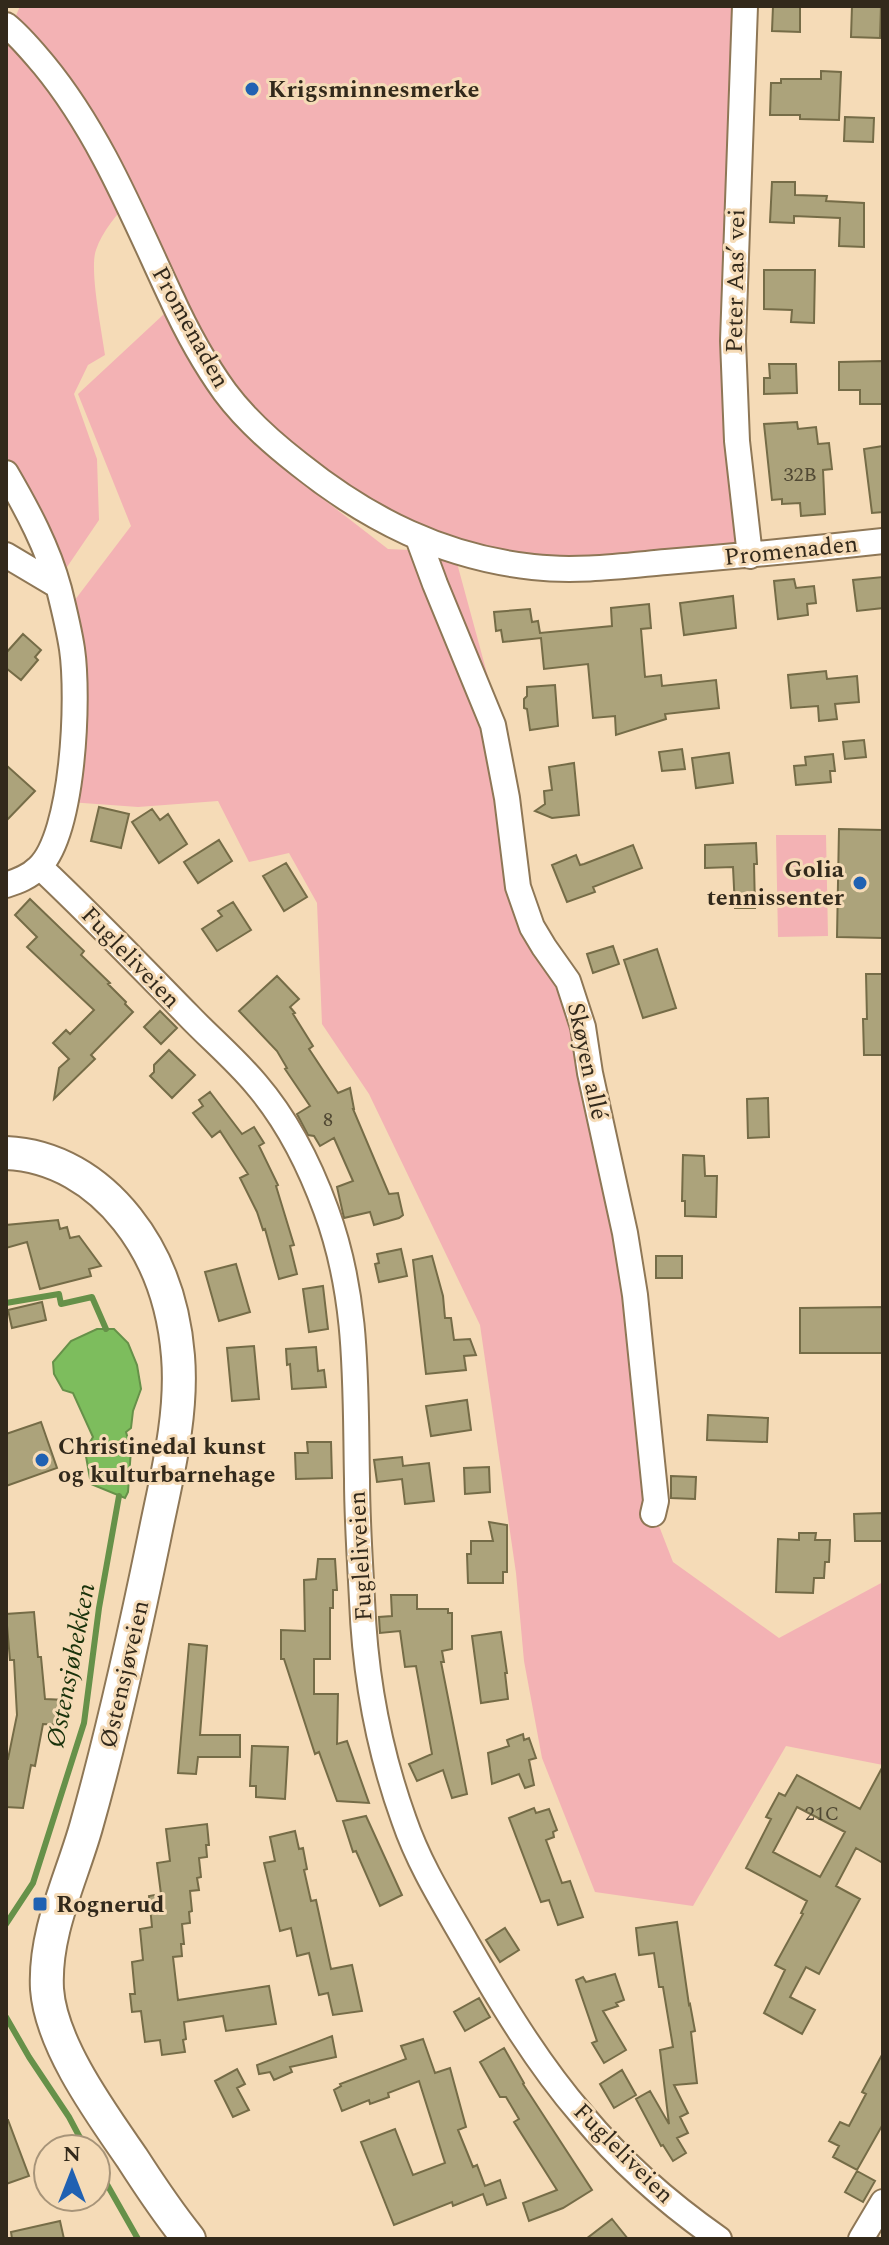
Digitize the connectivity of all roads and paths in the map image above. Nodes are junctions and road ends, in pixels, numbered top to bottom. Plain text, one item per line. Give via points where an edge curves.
1 (745, 6) edge
2 (6, 25) edge
3 (6, 473) edge
4 (418, 538) junction
5 (883, 541) edge
6 (6, 555) edge
7 (750, 556) junction
8 (58, 586) junction
9 (40, 867) junction
10 (6, 885) edge
11 (6, 1153) edge
12 (653, 1514) dead end
13 (883, 2202) edge
14 (189, 2239) edge
15 (719, 2239) edge
16 (861, 2239) edge

1 - 7 street, Peter Aas’ vei via 733,341
2 - 4 street, Promenaden via 74,104 176,308 226,393 271,442 323,483
3 - 8 street via 33,522
4 - 7 street, Promenaden via 532,567 597,568
4 - 12 street, Skøyen allé via 493,725 518,887 532,927 568,981 583,1027 635,1295 656,1501
5 - 7 street, Promenaden
6 - 8 street
8 - 9 street via 73,651 73,737 63,816 52,851
9 - 10 street
9 - 15 street, Fugleliveien via 252,1079 306,1165 338,1248 352,1311 366,1655 379,1741 405,1823 424,1869 486,1976 580,2114 645,2179
11 - 14 main road, Østensjøveien via 64,1168 108,1197 153,1260 176,1333 179,1384 164,1488 117,1712 51,1939 47,1985 52,2016 73,2064
13 - 16 street

